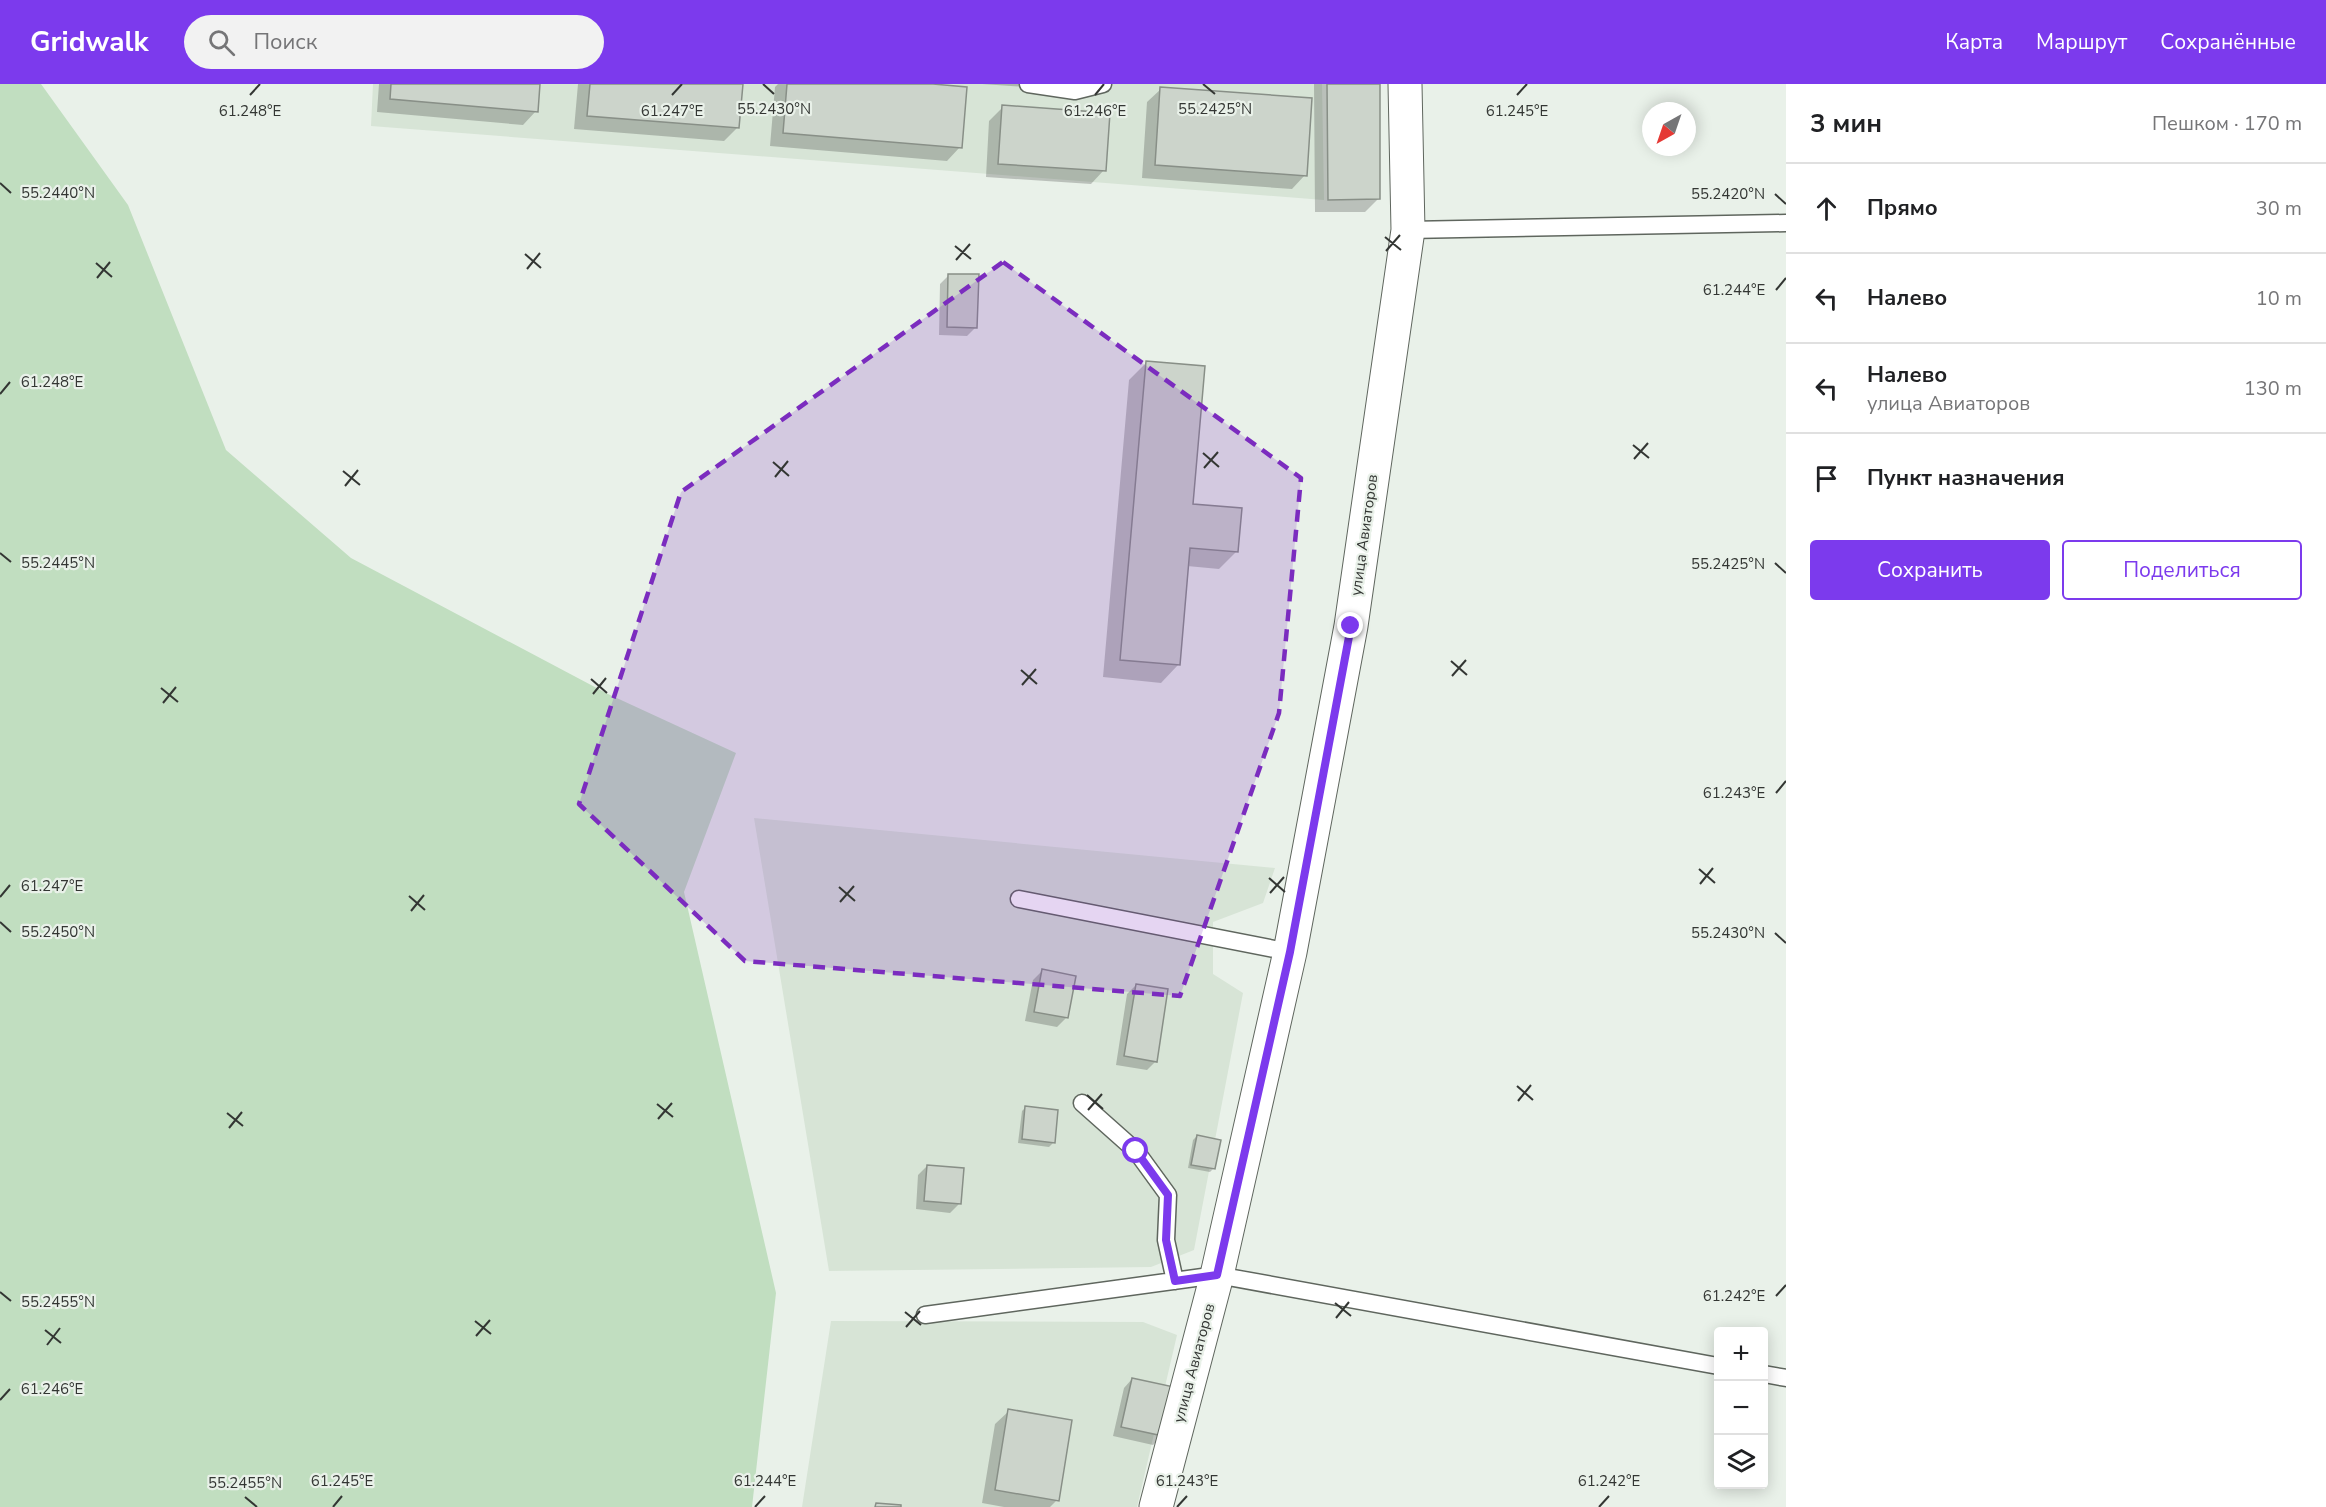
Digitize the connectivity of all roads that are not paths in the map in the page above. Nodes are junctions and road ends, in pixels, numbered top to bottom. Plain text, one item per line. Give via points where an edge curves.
1 (1028, 84) edge
2 (1103, 84) edge
3 (1405, 84) edge
4 (1786, 223) edge
5 (1408, 230) junction
6 (1019, 899) dead end
7 (1290, 952) junction
8 (1082, 1103) dead end
9 (1217, 1275) junction
10 (1175, 1281) junction
11 (925, 1316) dead end
12 (1714, 1365) edge
13 (1768, 1375) edge
14 (1786, 1378) edge
15 (1156, 1507) edge

1 - 2 lane via 1075,91
3 - 5 street, улица Авиаторов
4 - 5 lane
5 - 7 street, улица Авиаторов via 1351,626
6 - 7 lane
7 - 9 street, улица Авиаторов
8 - 10 lane via 1136,1151 1168,1195 1166,1240
9 - 10 lane
9 - 12 lane
9 - 15 street, улица Авиаторов
10 - 11 lane
13 - 14 lane

